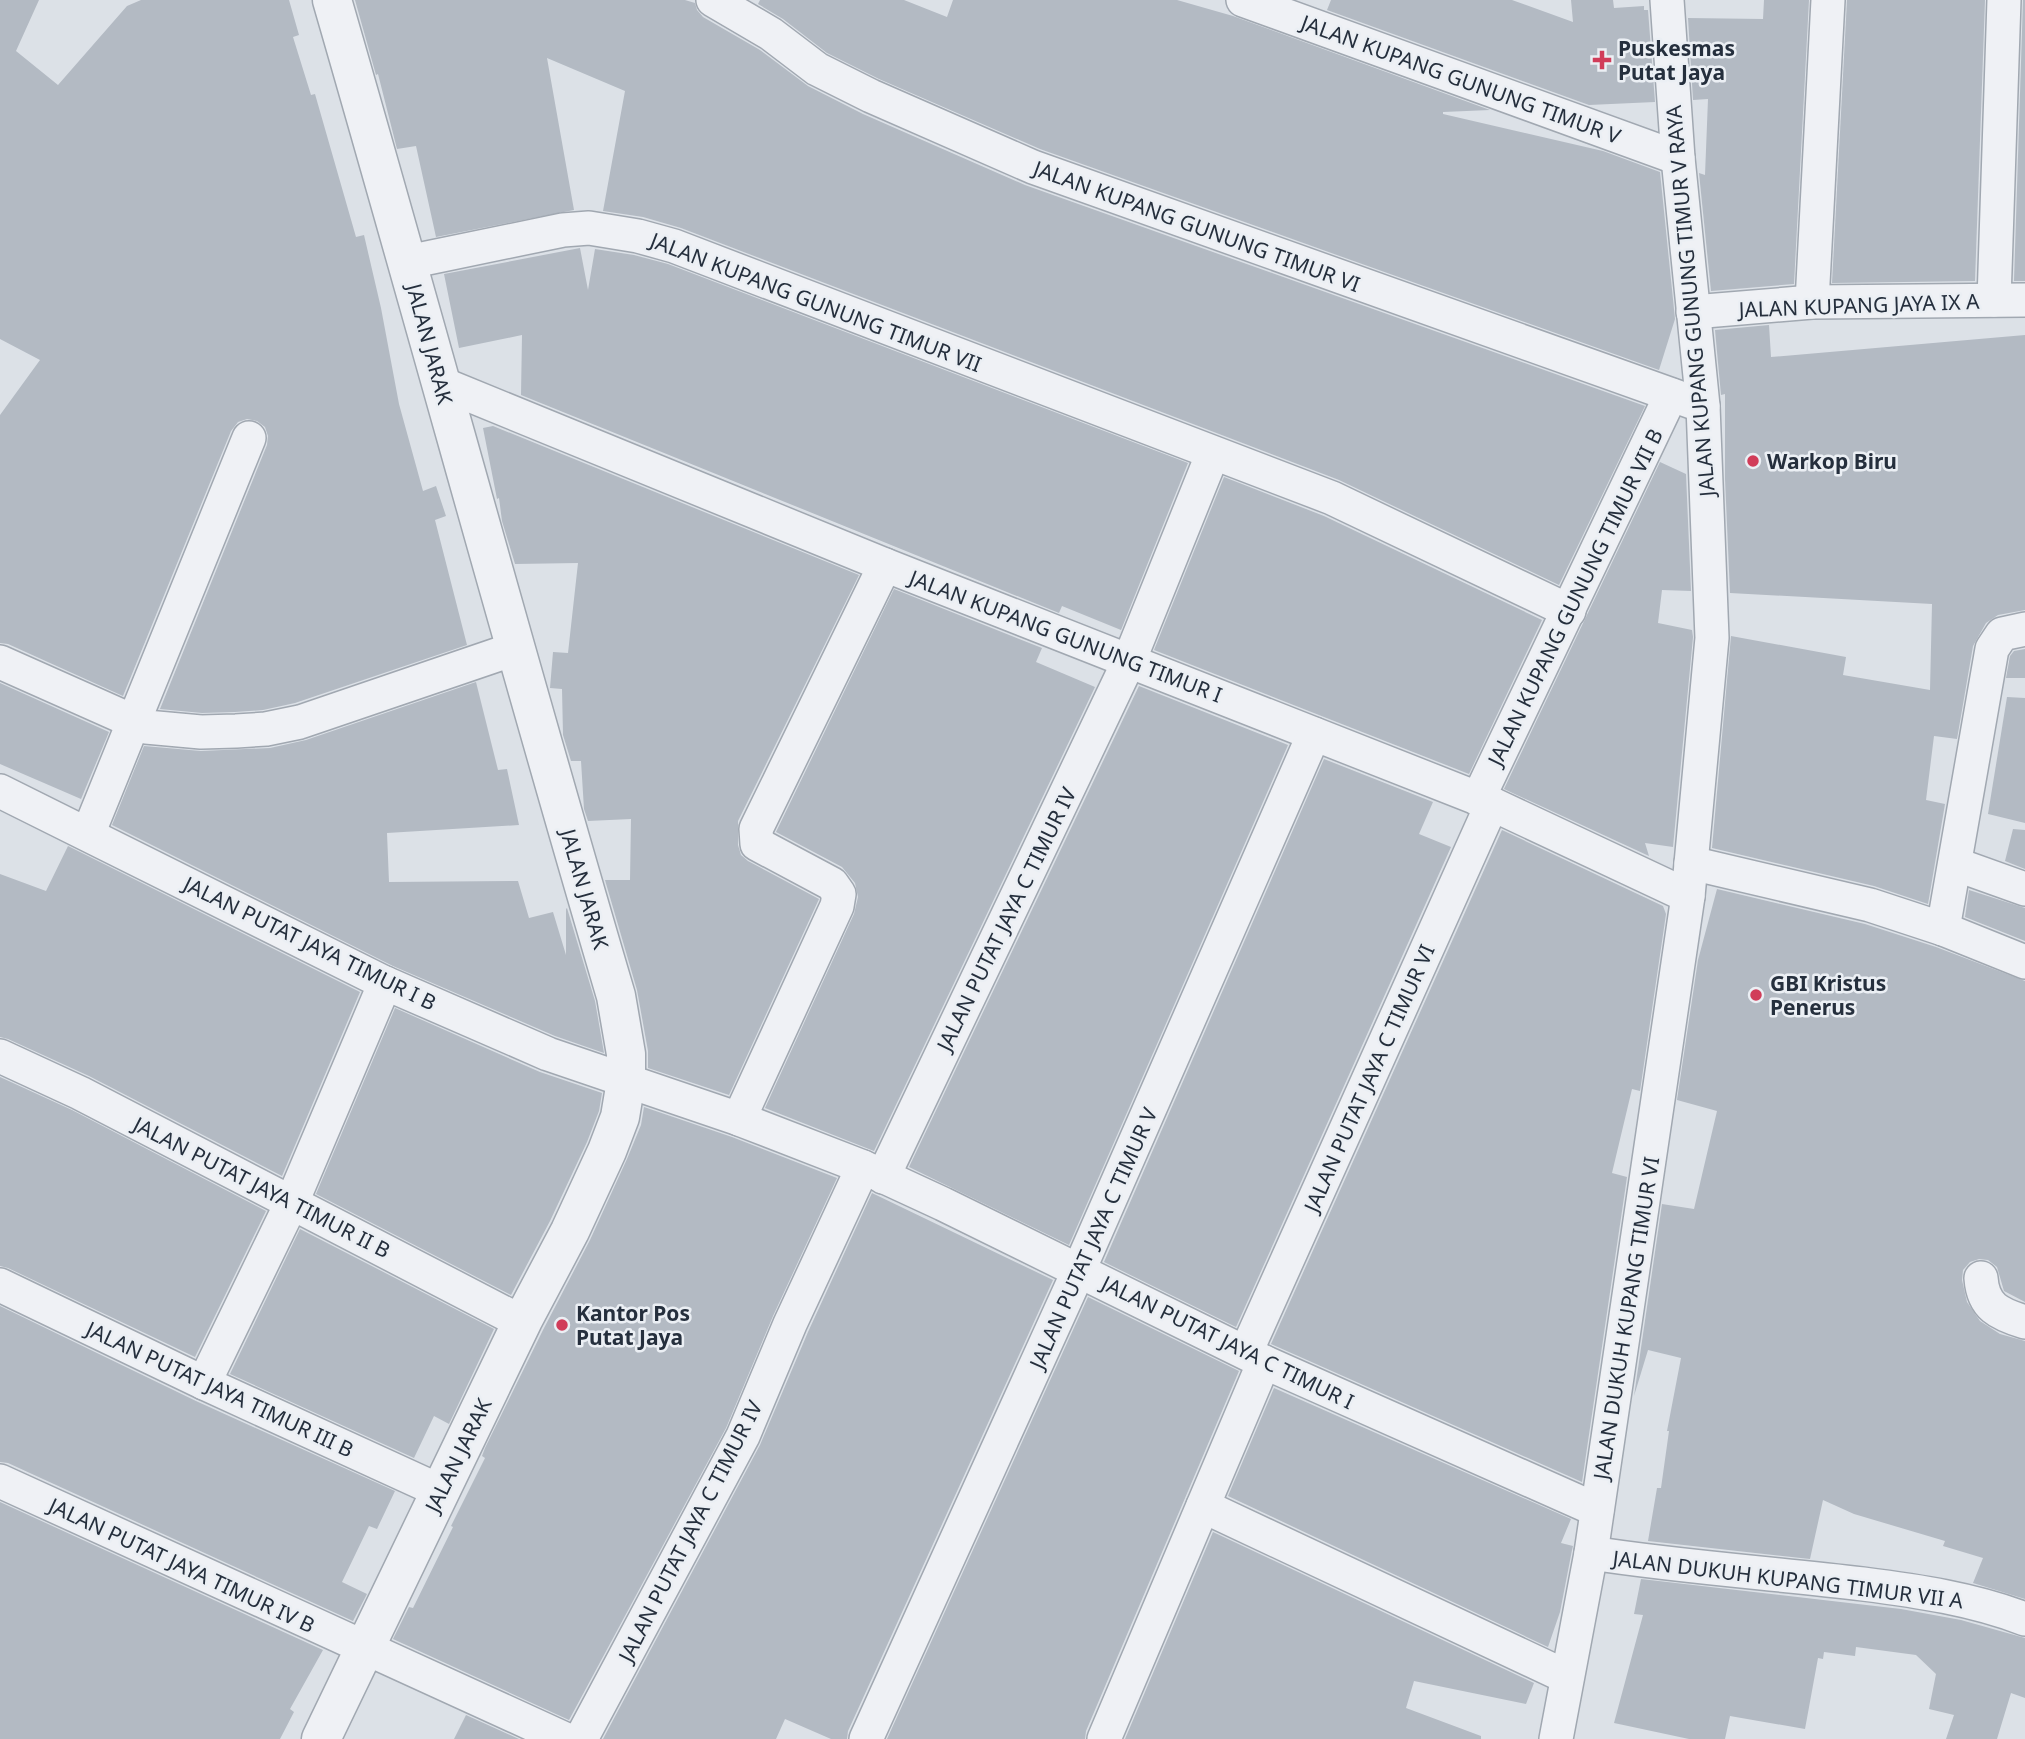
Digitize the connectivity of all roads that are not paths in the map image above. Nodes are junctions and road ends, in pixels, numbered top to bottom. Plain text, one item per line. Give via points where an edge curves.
1 (332, 0) edge
2 (713, 0) edge
3 (1667, 0) edge
4 (1828, 0) edge
5 (2004, 0) edge
6 (1262, 3) edge
7 (1678, 158) junction
8 (408, 262) junction
9 (2010, 300) edge
10 (1812, 302) junction
11 (1693, 312) junction
12 (440, 383) junction
13 (1671, 395) junction
14 (1703, 406) junction
15 (249, 438) dead end
16 (1213, 453) junction
17 (885, 565) junction
18 (1569, 611) junction
19 (2025, 629) edge
20 (517, 648) junction
21 (1129, 661) junction
22 (0, 662) edge
23 (133, 721) junction
24 (1314, 734) junction
25 (0, 791) edge
26 (1485, 802) junction
27 (88, 834) junction
28 (1691, 863) junction
29 (1955, 864) junction
30 (2025, 889) edge
31 (1688, 896) junction
32 (1944, 929) junction
33 (2025, 962) edge
34 (385, 983) junction
35 (0, 1056) edge
36 (626, 1081) junction
37 (739, 1119) junction
38 (873, 1172) junction
39 (292, 1202) junction
40 (1079, 1270) junction
41 (1981, 1278) dead end
42 (0, 1285) edge
43 (523, 1320) junction
44 (2025, 1322) edge
45 (1255, 1357) junction
46 (204, 1383) junction
47 (0, 1481) edge
48 (440, 1491) junction
49 (1203, 1506) junction
50 (1597, 1510) junction
51 (1591, 1553) junction
52 (2025, 1619) edge
53 (365, 1648) junction
54 (1567, 1677) junction
55 (321, 1739) edge
56 (565, 1739) edge
57 (581, 1739) edge
58 (866, 1739) edge
59 (1104, 1739) edge
60 (1556, 1739) edge

1 - 8 street, JALAN JARAK
2 - 13 street, JALAN KUPANG GUNUNG TIMUR VI via 771,34 817,69 1033,167
3 - 7 street, JALAN KUPANG GUNUNG TIMUR V RAYA
4 - 10 street
5 - 9 street
6 - 7 street, JALAN KUPANG GUNUNG TIMUR V
7 - 11 street, JALAN KUPANG GUNUNG TIMUR V RAYA
8 - 12 street, JALAN JARAK
8 - 16 street, JALAN KUPANG GUNUNG TIMUR VII via 563,230 589,228 638,236
9 - 10 street, JALAN KUPANG JAYA IX A
10 - 11 street, JALAN KUPANG JAYA IX A
11 - 14 street, JALAN KUPANG GUNUNG TIMUR V RAYA
12 - 17 street, JALAN KUPANG GUNUNG TIMUR I
12 - 20 street, JALAN JARAK
13 - 14 street, JALAN KUPANG GUNUNG TIMUR VI
13 - 18 street, JALAN KUPANG GUNUNG TIMUR VII B
14 - 28 street, JALAN KUPANG GUNUNG TIMUR V RAYA via 1712,638
15 - 23 street
16 - 18 street, JALAN KUPANG GUNUNG TIMUR VII via 1332,498
16 - 21 street
17 - 21 street, JALAN KUPANG GUNUNG TIMUR I
17 - 37 street via 756,830 757,844 832,884 839,894
18 - 26 street, JALAN KUPANG GUNUNG TIMUR VII B
19 - 29 street via 2002,634 1992,649
20 - 23 street via 300,722 266,729 201,732 146,727
20 - 36 street, JALAN JARAK via 616,996
21 - 24 street, JALAN KUPANG GUNUNG TIMUR I
21 - 38 street, JALAN PUTAT JAYA C TIMUR IV
22 - 23 street
23 - 27 street
24 - 26 street, JALAN KUPANG GUNUNG TIMUR I
24 - 40 street, JALAN PUTAT JAYA C TIMUR V
25 - 27 street, JALAN PUTAT JAYA TIMUR I B
26 - 31 street, JALAN KUPANG GUNUNG TIMUR I
26 - 45 street, JALAN PUTAT JAYA C TIMUR VI
27 - 34 street, JALAN PUTAT JAYA TIMUR I B
28 - 31 street, JALAN KUPANG GUNUNG TIMUR V RAYA
28 - 32 street via 1871,905
29 - 30 street
29 - 32 street
31 - 50 street, JALAN DUKUH KUPANG TIMUR VI
32 - 33 street
34 - 36 street, JALAN PUTAT JAYA TIMUR I B via 548,1055
34 - 39 street
35 - 39 street, JALAN PUTAT JAYA TIMUR II B
36 - 37 street, JALAN PUTAT JAYA C TIMUR I
36 - 43 street, JALAN JARAK via 620,1117 607,1151
37 - 38 street, JALAN PUTAT JAYA C TIMUR I
38 - 40 street, JALAN PUTAT JAYA C TIMUR I
38 - 57 street, JALAN PUTAT JAYA C TIMUR IV via 790,1324 743,1436
39 - 43 street, JALAN PUTAT JAYA TIMUR II B
39 - 46 street
40 - 45 street, JALAN PUTAT JAYA C TIMUR I
40 - 58 street, JALAN PUTAT JAYA C TIMUR V
41 - 44 street via 1987,1302
42 - 46 street, JALAN PUTAT JAYA TIMUR III B
43 - 48 street, JALAN JARAK
45 - 49 street, JALAN PUTAT JAYA C TIMUR VI
45 - 50 street, JALAN PUTAT JAYA C TIMUR I
46 - 48 street, JALAN PUTAT JAYA TIMUR III B
47 - 53 street, JALAN PUTAT JAYA TIMUR IV B
48 - 53 street, JALAN JARAK
49 - 54 street
49 - 59 street, JALAN PUTAT JAYA C TIMUR VI
50 - 51 street, JALAN DUKUH KUPANG TIMUR VI
51 - 52 street, JALAN DUKUH KUPANG TIMUR VII A via 1945,1595
51 - 54 street, JALAN DUKUH KUPANG TIMUR VI
53 - 55 street, JALAN JARAK
53 - 56 street, JALAN PUTAT JAYA TIMUR IV B
54 - 60 street, JALAN DUKUH KUPANG TIMUR VI

